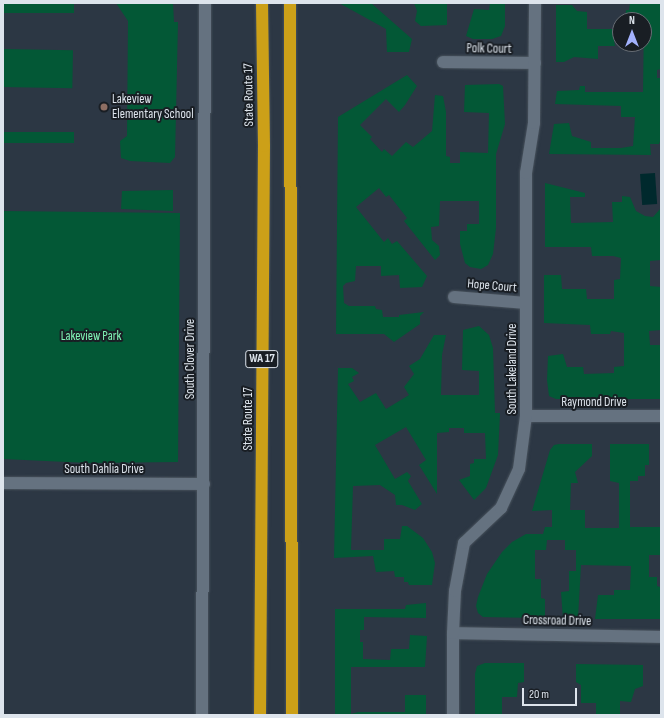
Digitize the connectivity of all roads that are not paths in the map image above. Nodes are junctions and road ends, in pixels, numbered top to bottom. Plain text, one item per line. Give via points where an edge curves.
1 (205, 3) edge
2 (262, 3) edge
3 (290, 3) edge
4 (535, 3) edge
5 (443, 62) dead end
6 (535, 64) junction
7 (454, 297) dead end
8 (526, 303) junction
9 (526, 416) junction
10 (661, 416) edge
11 (3, 482) edge
12 (204, 484) junction
13 (453, 634) junction
14 (661, 637) edge
15 (202, 715) edge
16 (260, 715) edge
17 (292, 715) edge
18 (453, 715) edge

1 - 12 street, South Clover Drive
2 - 16 highway, State Route 17 / WA 17 via 264,146
3 - 17 highway, WA 17
4 - 6 street, South Lakeland Drive
5 - 6 street, Polk Court
6 - 8 street, South Lakeland Drive via 534,123 526,173
7 - 8 street, Hope Court
8 - 9 street, South Lakeland Drive
9 - 10 street, Raymond Drive
9 - 13 street, South Lakeland Drive via 519,469 501,508 464,543 455,591
11 - 12 street, South Dahlia Drive
12 - 15 street, South Clover Drive
13 - 14 street, Crossroad Drive
13 - 18 street, South Lakeland Drive

